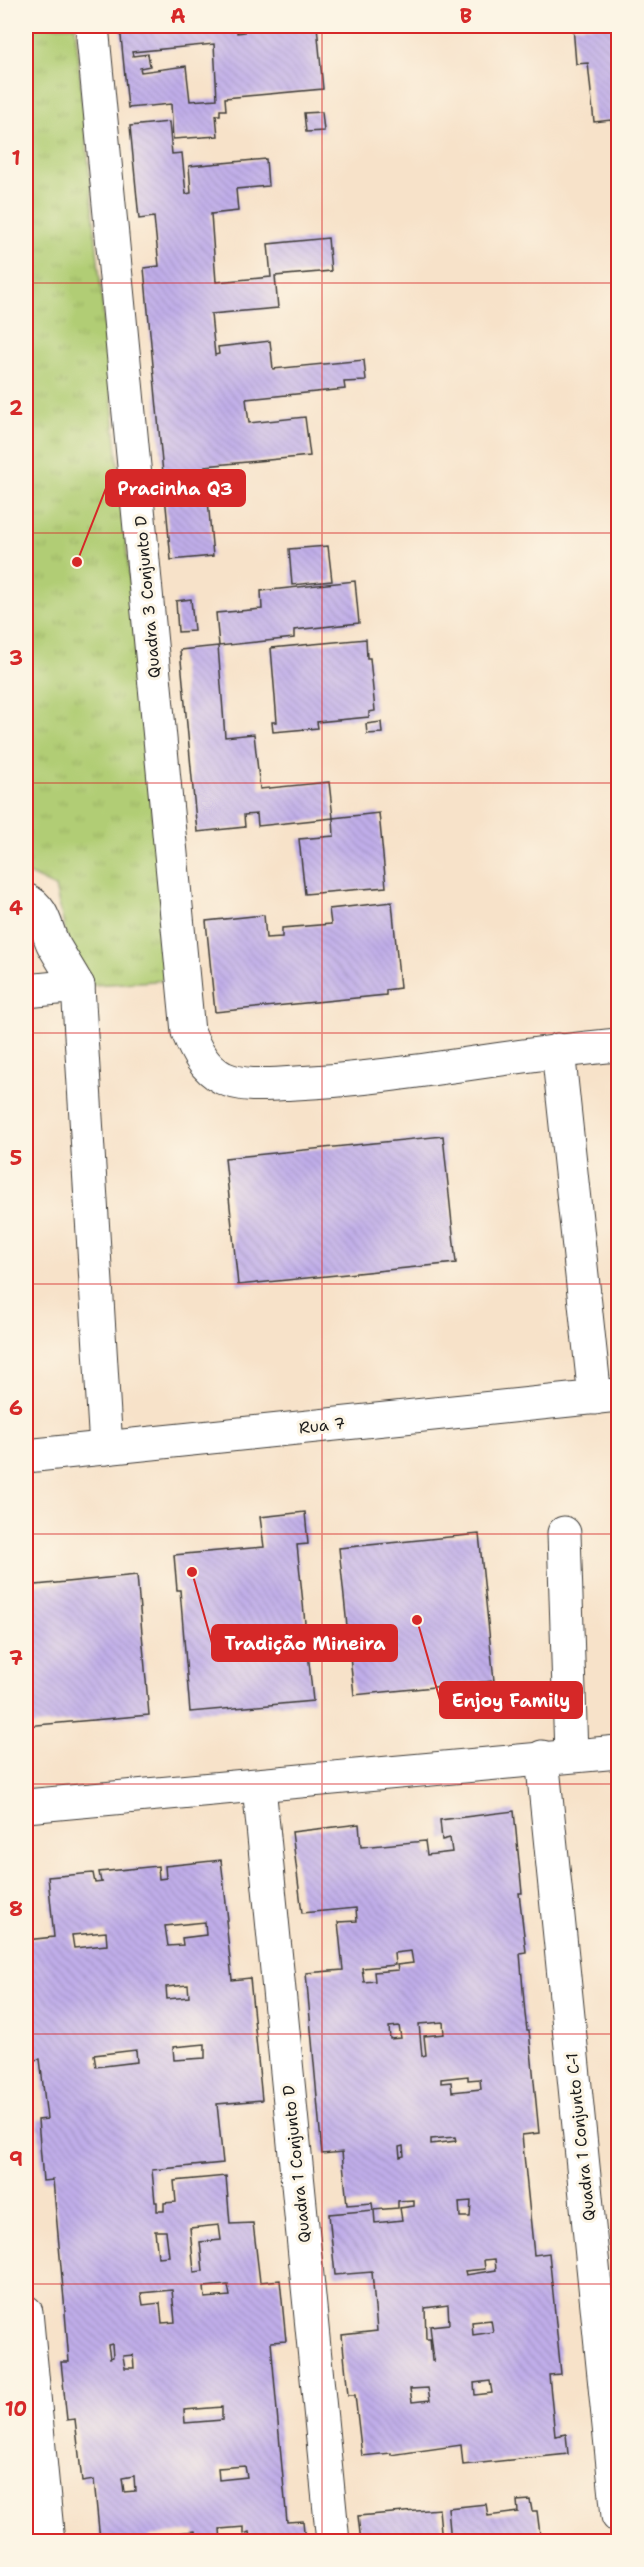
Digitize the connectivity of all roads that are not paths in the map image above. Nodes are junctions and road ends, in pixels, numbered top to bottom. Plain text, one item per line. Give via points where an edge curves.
1 (92, 26) edge
2 (26, 900) edge
3 (78, 986) junction
4 (26, 990) edge
5 (618, 1045) edge
6 (558, 1050) junction
7 (607, 1396) edge
8 (106, 1448) junction
9 (26, 1456) edge
10 (564, 1533) dead end
11 (618, 1752) edge
12 (556, 1756) junction
13 (259, 1786) junction
14 (26, 1806) edge
15 (26, 2312) edge
16 (618, 2516) edge
17 (48, 2541) edge
18 (333, 2541) edge

1 - 6 street, Quadra 3 Conjunto D via 188,1032 197,1056 224,1078 254,1084 348,1080
2 - 3 street via 43,917
3 - 4 street
3 - 8 street
5 - 6 street, Quadra 3 Conjunto D
6 - 7 street
7 - 8 street, Rua 7
8 - 9 street, Rua 7
10 - 12 street, Quadra 1 Conjunto C-1
11 - 12 street
12 - 13 street
12 - 16 street, Quadra 1 Conjunto C-1
13 - 14 street
13 - 18 street, Quadra 1 Conjunto D
15 - 17 street

